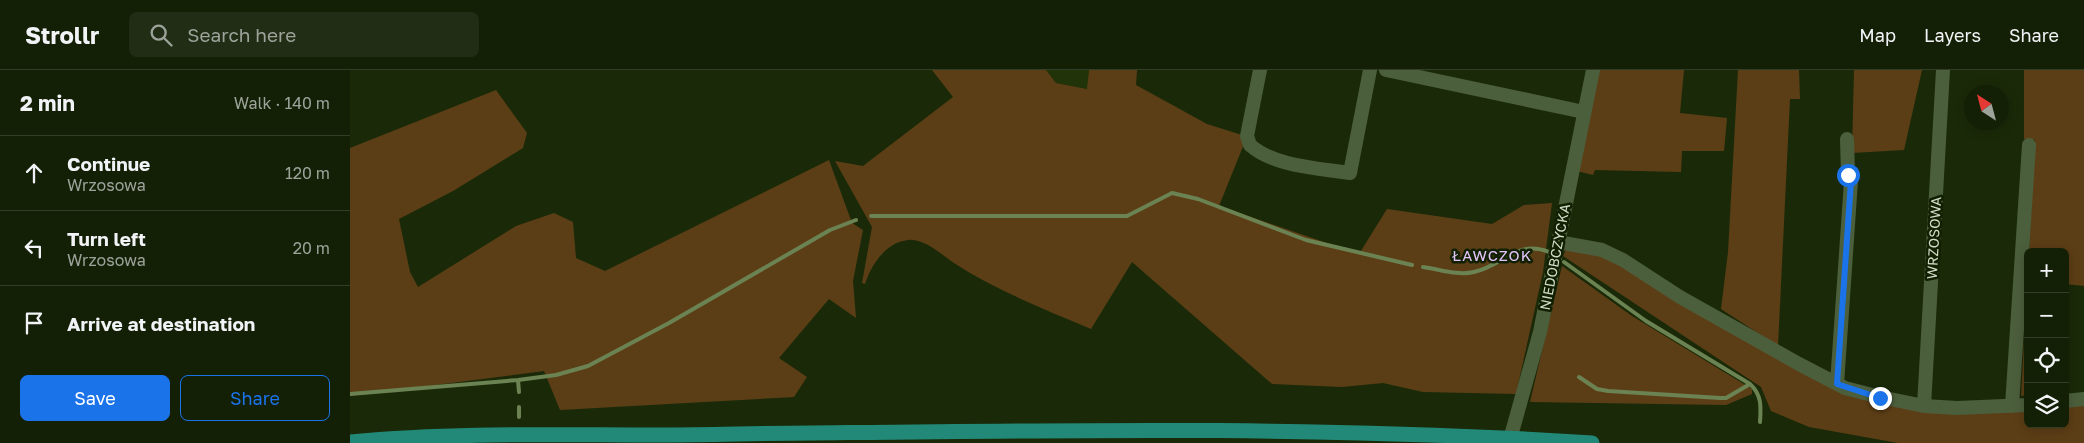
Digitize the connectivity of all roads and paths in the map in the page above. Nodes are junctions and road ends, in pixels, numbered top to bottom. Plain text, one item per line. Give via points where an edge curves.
1 (1260, 70) edge
2 (1370, 70) edge
3 (1386, 70) edge
4 (1593, 70) edge
5 (1943, 70) edge
6 (1584, 112) junction
7 (1847, 139) dead end
8 (2029, 145) dead end
9 (1558, 242) junction
10 (1837, 384) junction
11 (2084, 399) edge
12 (2069, 401) edge
13 (2024, 405) edge
14 (1924, 406) junction
15 (2012, 406) junction
16 (350, 442) edge
17 (1509, 443) edge
18 (1592, 443) edge

1 - 2 street via 1247,136 1250,145 1276,159 1350,173
3 - 6 street
4 - 6 street, NIEDOBCZYCKA
5 - 14 street, WRZOSOWA
6 - 9 street, NIEDOBCZYCKA
7 - 10 street via 1851,181
8 - 15 street
9 - 10 street via 1602,250 1623,260 1680,297
9 - 17 street, NIEDOBCZYCKA via 1540,332
10 - 14 street
11 - 12 street
13 - 15 street
14 - 15 street
16 - 18 main road via 499,434 985,431 1491,436

